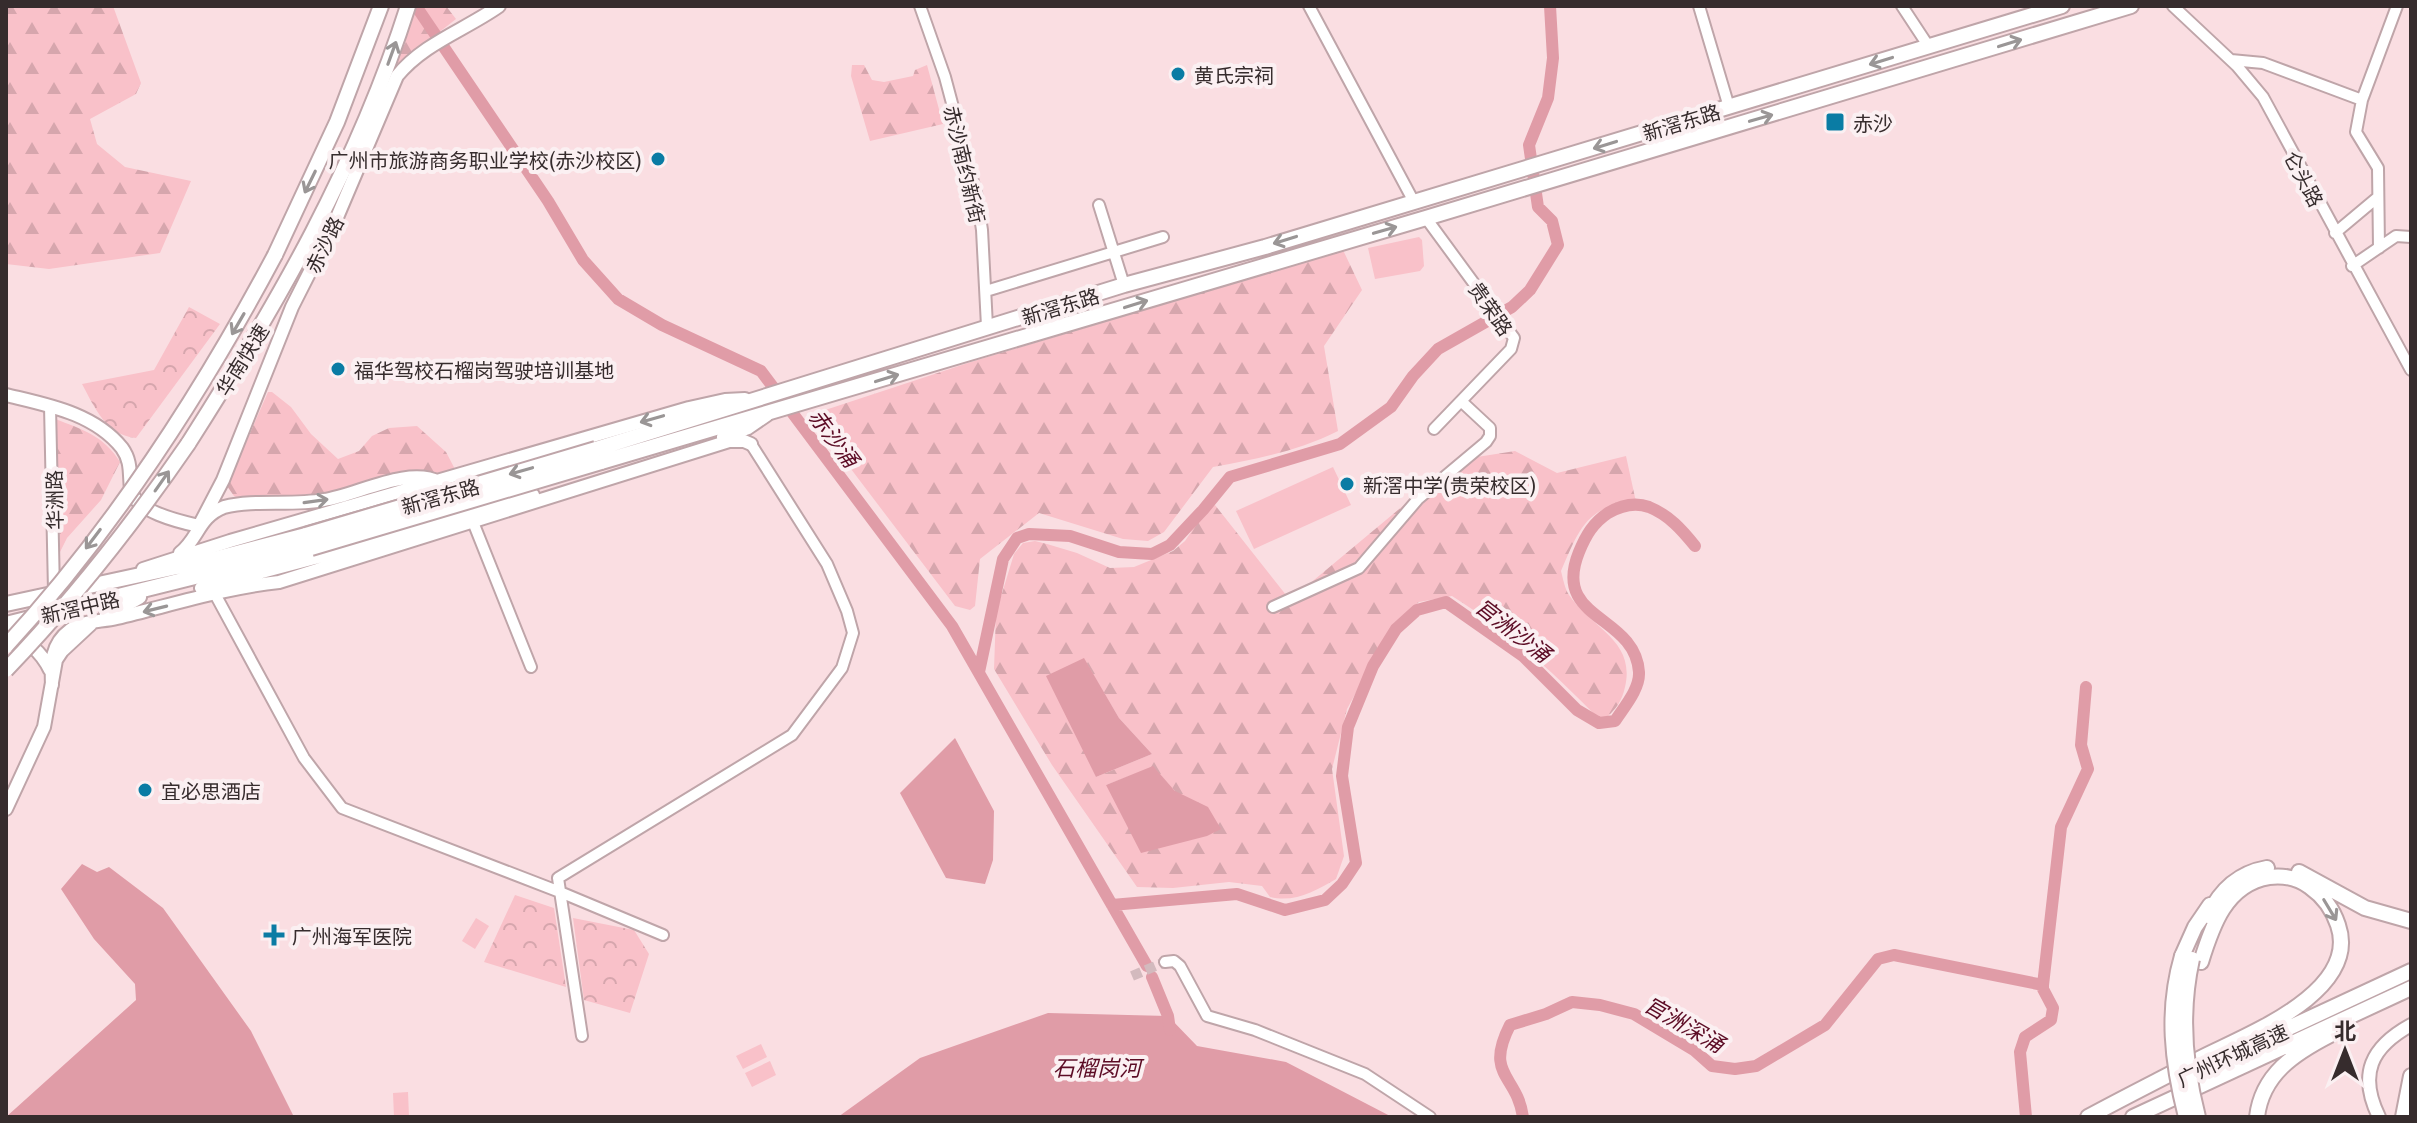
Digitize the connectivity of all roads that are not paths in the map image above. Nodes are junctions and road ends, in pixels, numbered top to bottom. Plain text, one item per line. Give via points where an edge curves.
1 (369, 6) edge
2 (381, 6) edge
3 (486, 6) edge
4 (499, 6) edge
5 (920, 6) edge
6 (1309, 6) edge
7 (1699, 6) edge
8 (1902, 6) edge
9 (2062, 6) edge
10 (2131, 6) edge
11 (2173, 6) edge
12 (2397, 6) edge
13 (407, 9) edge
14 (469, 22) junction
15 (1929, 47) junction
16 (2231, 60) junction
17 (351, 87) junction
18 (2362, 100) junction
19 (1729, 107) junction
20 (2378, 197) junction
21 (1414, 202) junction
22 (1099, 205) dead end
23 (1426, 218) junction
24 (2335, 233) junction
25 (1163, 237) dead end
26 (2411, 237) edge
27 (2379, 248) junction
28 (1114, 252) junction
29 (2352, 266) junction
30 (1124, 285) junction
31 (986, 291) junction
32 (987, 326) junction
33 (2411, 369) edge
34 (6, 395) edge
35 (756, 399) junction
36 (1461, 401) junction
37 (50, 406) junction
38 (768, 414) junction
39 (748, 428) junction
40 (1434, 429) dead end
41 (751, 444) junction
42 (598, 456) junction
43 (468, 473) junction
44 (223, 480) junction
45 (439, 482) junction
46 (412, 489) junction
47 (238, 504) junction
48 (485, 509) junction
49 (470, 518) junction
50 (432, 525) junction
51 (199, 526) junction
52 (230, 541) junction
53 (309, 541) junction
54 (171, 559) junction
55 (110, 582) junction
56 (155, 589) junction
57 (208, 591) junction
58 (54, 593) junction
59 (6, 604) edge
60 (1273, 607) dead end
61 (101, 618) junction
62 (6, 624) edge
63 (6, 632) edge
64 (6, 646) edge
65 (531, 667) dead end
66 (6, 670) edge
67 (52, 685) junction
68 (6, 809) edge
69 (560, 892) junction
70 (2411, 921) edge
71 (663, 935) dead end
72 (2192, 959) junction
73 (1165, 962) dead end
74 (2411, 971) edge
75 (2411, 988) edge
76 (2411, 994) edge
77 (2411, 1025) edge
78 (582, 1036) dead end
79 (2294, 1056) junction
80 (2411, 1076) edge
81 (1430, 1117) edge
82 (2088, 1117) edge
83 (2097, 1117) edge
84 (2133, 1117) edge
85 (2186, 1117) edge
86 (2198, 1117) edge
87 (2208, 1117) edge
88 (2249, 1117) edge
89 (2257, 1117) edge
90 (2379, 1117) edge
91 (2403, 1117) edge

1 - 17 highway
2 - 17 highway, 华南快速
3 - 14 main road
4 - 14 main road, 赤沙路
5 - 31 street, 赤沙南约新街 via 977,197
6 - 21 street
7 - 19 street
8 - 15 street
9 - 15 highway, 新滘东路
23 -> 10 highway, 新滘东路
11 - 16 street, 仑头路
12 - 18 street
66 -> 13 highway, 华南快速, bridge via 114,545 188,444 251,343 303,254 371,107
14 - 44 main road, 赤沙路 via 397,76 292,307
15 -> 19 highway, 新滘东路
16 - 18 street via 2263,63
16 - 24 street, 仑头路 via 2263,97
17 -> 64 highway, 华南快速, bridge via 275,255 221,352 148,466
18 - 20 street via 2356,132 2378,168
19 -> 21 highway, 新滘东路
20 - 24 street
20 - 27 street
21 -> 30 highway, 新滘东路
22 - 28 street
23 - 36 street, 贵荣路 via 1514,341
38 -> 23 highway, 新滘东路
24 - 29 street, 仑头路
25 - 28 street
26 - 27 street via 2396,236
27 - 29 street
28 - 30 street
28 - 31 street
29 - 33 street, 仑头路
30 - 32 highway, 新滘东路
31 - 32 street, 赤沙南约新街
32 - 35 highway, 新滘东路
34 - 37 main road
35 - 42 highway, 新滘东路
35 -> 43 main road via 689,408
36 - 40 street, 贵荣路
36 - 60 street via 1490,428 1486,442 1418,499 1359,568
37 - 51 main road via 78,415 114,440 128,459 132,494 139,502
37 - 58 street, 华洲路
38 - 39 main road
38 - 42 highway, 新滘东路
39 - 41 main road
39 - 48 main road
41 - 49 main road via 729,441
41 - 69 street via 827,564 847,611 853,633 842,668 792,735 558,878
42 - 53 highway, 新滘东路, bridge
43 - 45 main road
43 - 48 main road via 458,495 469,506
44 - 47 main road via 225,494
44 - 51 main road, 赤沙路
45 - 46 main road
47 -> 45 main road via 325,500 414,477
45 - 49 main road
46 - 50 main road via 438,494 442,506
46 - 52 main road
47 - 51 main road via 217,510
48 - 49 main road
49 - 50 main road
49 - 57 main road via 290,579
49 - 65 street
50 - 57 main road
51 - 52 main road via 208,541
51 - 54 main road via 191,544
52 - 54 main road
53 - 55 highway, 新滘东路
53 - 56 highway, 新滘东路
54 - 55 main road
55 - 58 highway, 新滘东路
56 - 57 highway
56 - 61 highway
56 - 62 highway, 新滘中路
57 -> 61 main road
57 - 69 street via 304,758 342,808
58 - 59 highway, 新滘中路
61 - 67 main road via 62,651
63 - 67 main road via 22,637 45,660
67 - 68 main road via 44,727
69 - 71 street
69 - 78 street
70 - 72 highway via 2378,913 2283,867 2248,873 2223,890
72 -> 82 highway via 2225,905 2242,888 2279,876 2305,884 2323,898 2341,939 2338,962 2307,998 2268,1024
72 - 85 highway, bridge via 2172,1000 2171,1032
72 - 86 highway, bridge via 2185,1036
72 - 87 highway via 2194,1042
73 - 81 street via 1180,966 1210,1018 1255,1030 1365,1074
74 - 83 highway, 广州环城高速
75 - 84 highway, 广州环城高速
76 - 79 highway
77 - 90 main road via 2389,1039 2372,1063 2369,1092
79 - 88 highway via 2258,1087
79 - 89 highway via 2269,1080
80 - 91 highway

